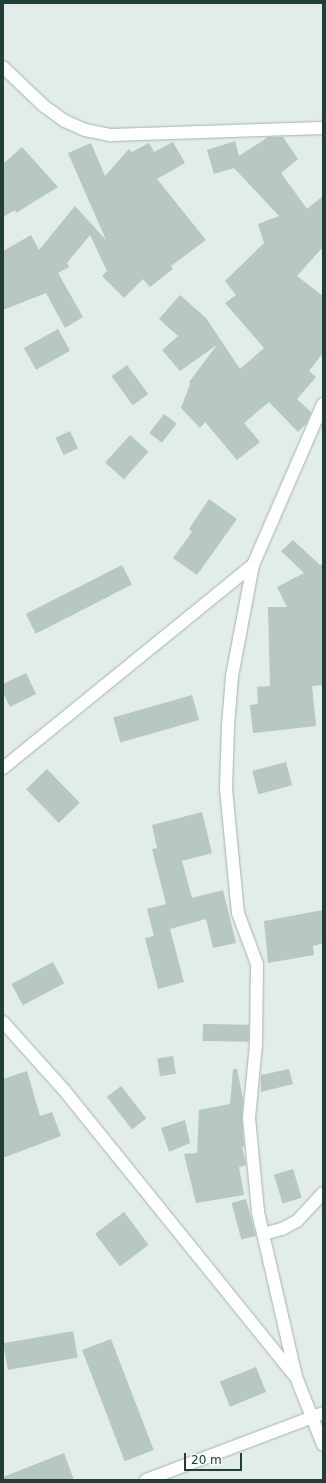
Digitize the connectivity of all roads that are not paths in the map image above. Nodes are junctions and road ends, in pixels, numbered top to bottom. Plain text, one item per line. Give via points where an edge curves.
1 (3, 67) edge
2 (323, 128) edge
3 (323, 404) edge
4 (253, 565) junction
5 (3, 768) edge
6 (3, 1022) edge
7 (323, 1193) edge
8 (263, 1234) junction
9 (296, 1377) junction
10 (318, 1415) edge
11 (323, 1445) edge
12 (146, 1480) edge

1 - 2 street via 44,106 65,121 110,135
3 - 4 street
4 - 5 street
4 - 8 street via 232,676 226,789 238,913 257,964 256,1044 249,1118
6 - 9 street via 64,1090
7 - 8 street via 297,1220 282,1229
8 - 9 street
9 - 10 street
10 - 11 street
10 - 12 street

